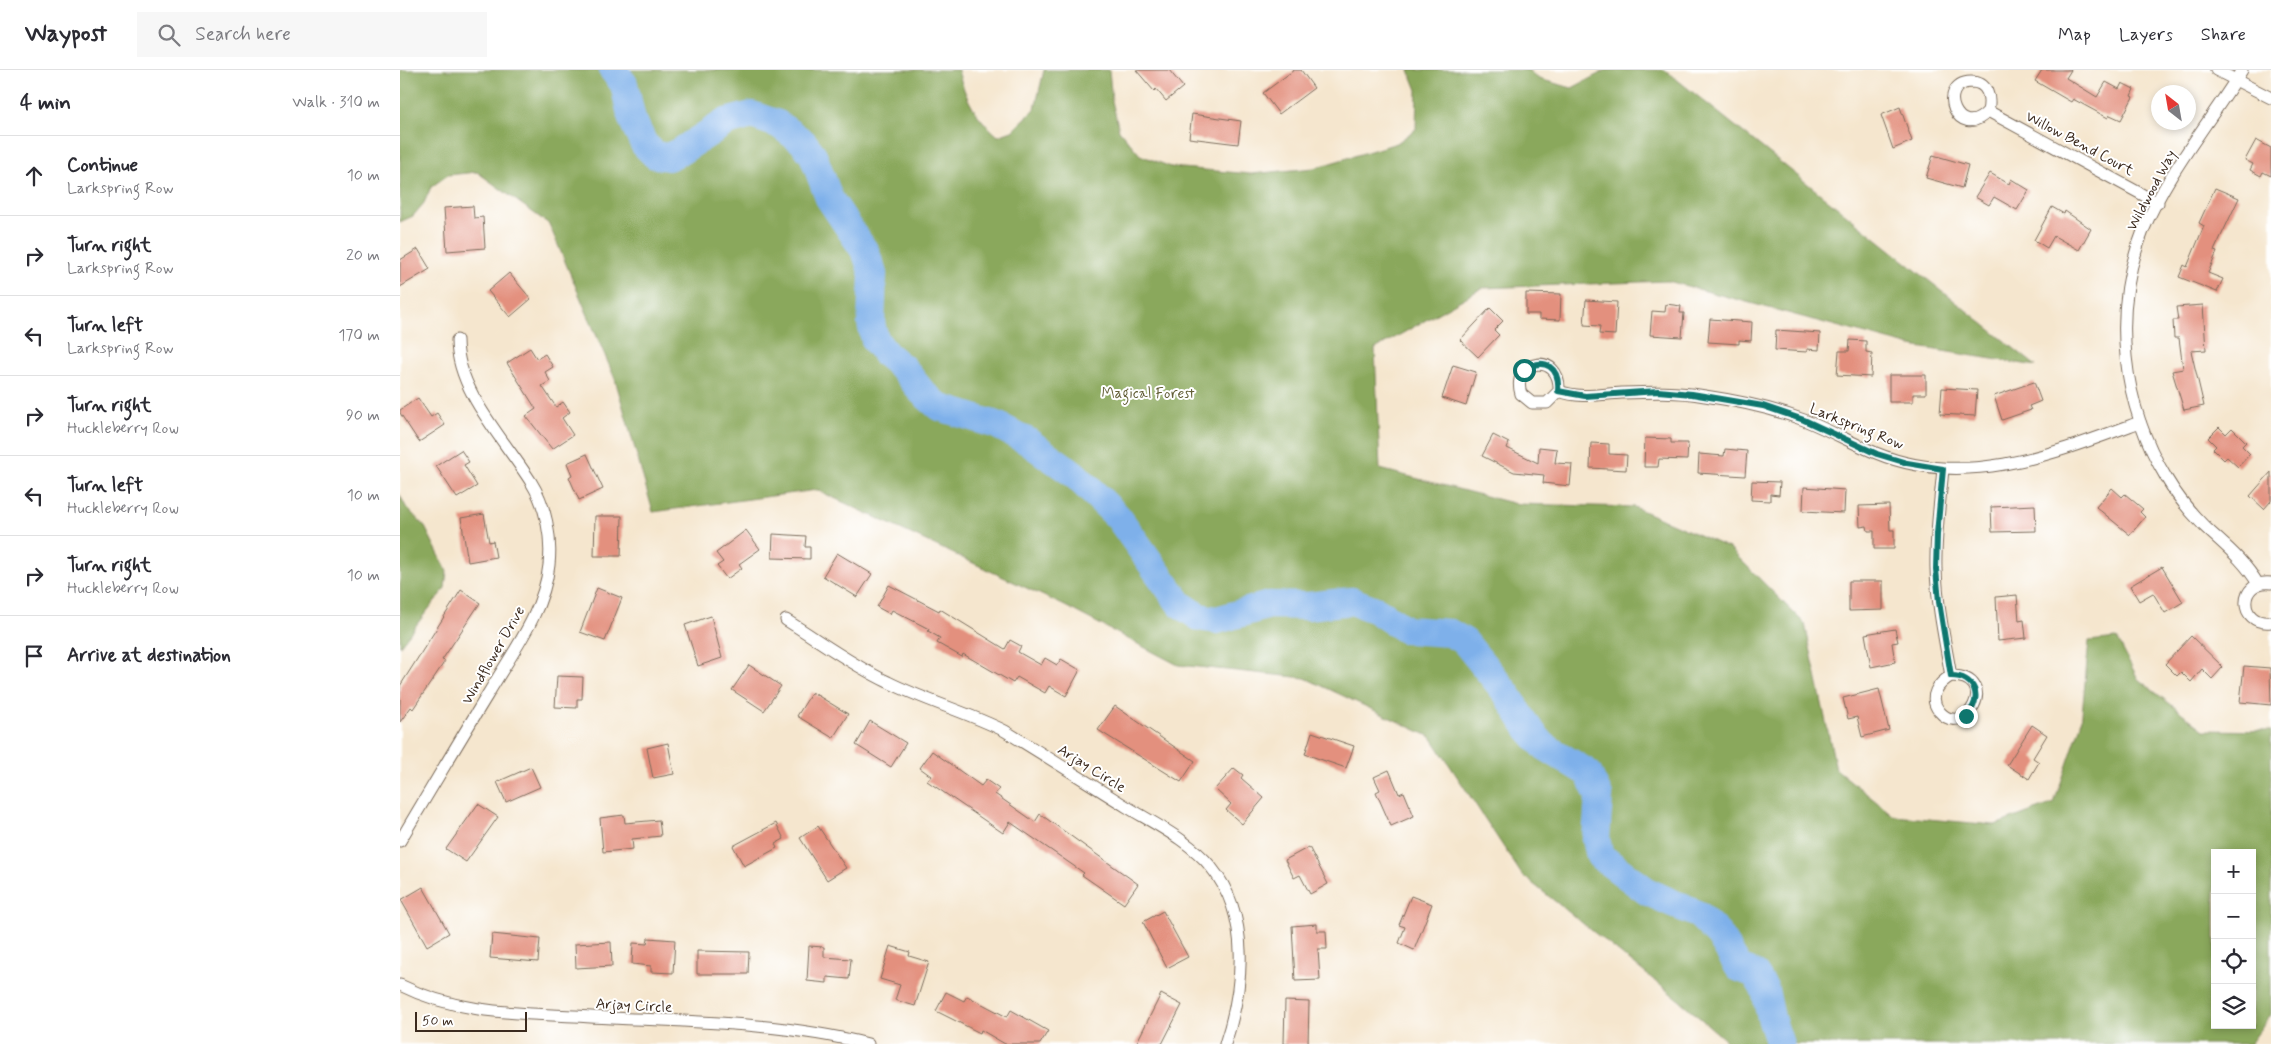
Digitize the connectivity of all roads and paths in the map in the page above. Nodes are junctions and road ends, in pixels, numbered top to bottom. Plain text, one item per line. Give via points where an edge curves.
1 (2216, 70) edge
2 (2239, 75) edge
3 (2271, 98) edge
4 (1988, 111) dead end
5 (2158, 203) junction
6 (457, 340) dead end
7 (1558, 391) dead end
8 (2140, 422) junction
9 (1943, 469) junction
10 (2271, 583) edge
11 (2258, 584) junction
12 (786, 620) dead end
13 (2271, 622) edge
14 (1951, 676) dead end
15 (400, 841) edge
16 (400, 985) edge
17 (868, 1044) edge
18 (1226, 1044) edge

1 - 2 street
2 - 3 street
2 - 5 street, Wildwood Way
4 - 5 street, Willow Bend Court
5 - 8 street, Wildwood Way via 2135,257 2124,315 2128,378
6 - 15 street, Windflower Drive via 457,356 472,395 535,488 545,512 550,540 549,566 535,616
7 - 9 street, Larkspring Row via 1585,396 1658,391 1763,406 1804,420 1877,454
8 - 9 street, Larkspring Row via 2022,462
8 - 11 street, Wildwood Way via 2156,458 2186,506 2240,559
9 - 14 street via 1936,569
10 - 11 street
11 - 13 street via 2248,593 2246,606 2252,618
12 - 18 street, Arjay Circle via 887,682 1005,731 1176,838 1210,866 1230,899 1241,940 1233,1020
16 - 17 street, Arjay Circle via 470,1009 764,1027 842,1037

